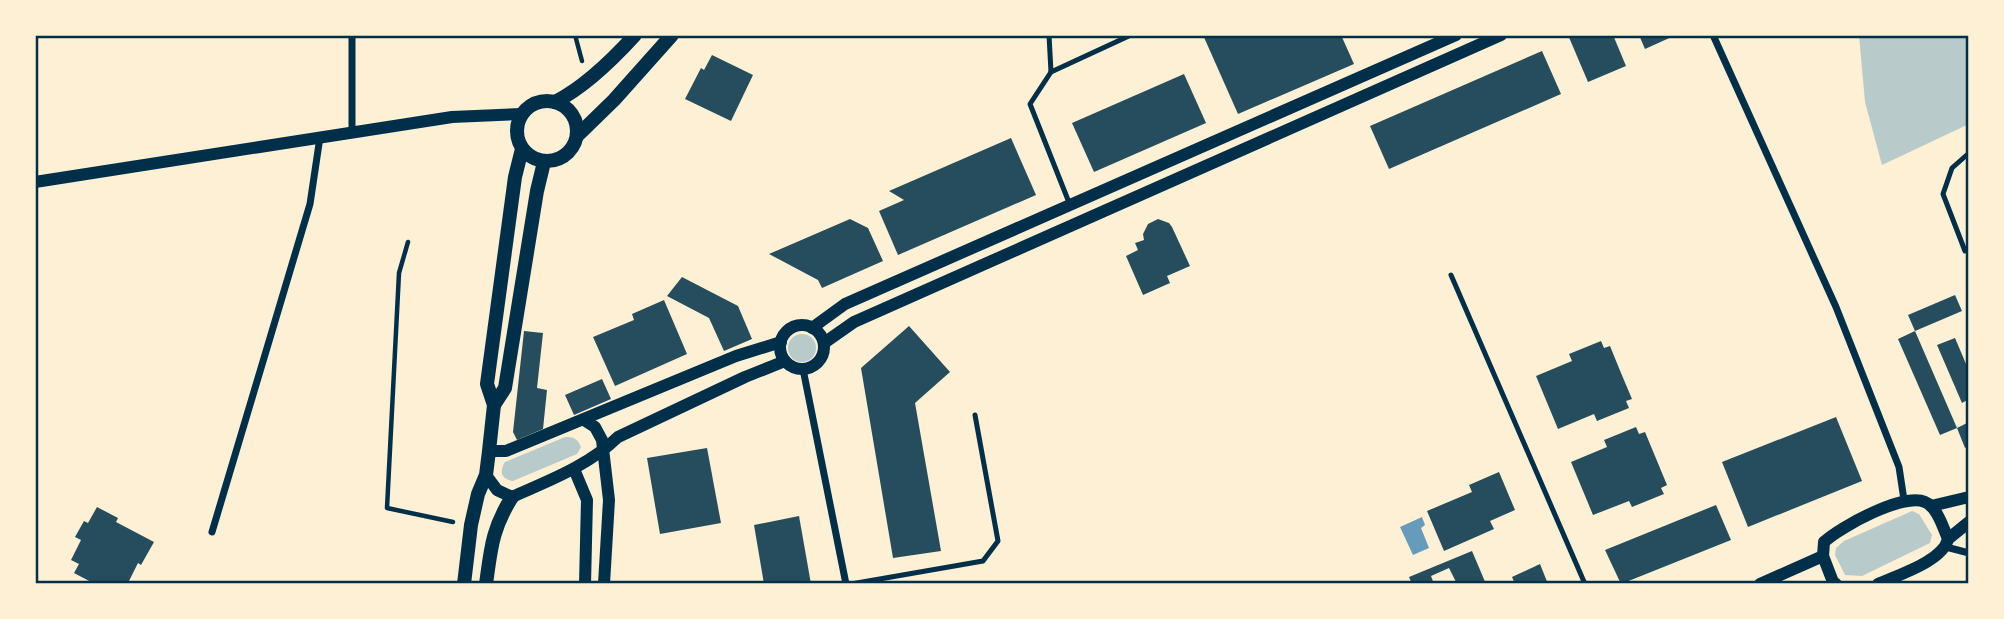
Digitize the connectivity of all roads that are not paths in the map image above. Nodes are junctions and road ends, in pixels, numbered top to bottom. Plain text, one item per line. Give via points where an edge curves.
1 (352, 35) edge
2 (635, 35) edge
3 (673, 35) edge
4 (1049, 35) edge
5 (1131, 35) edge
6 (1456, 35) edge
7 (1500, 35) edge
8 (1713, 35) edge
9 (1051, 72) junction
10 (555, 102) junction
11 (522, 114) junction
12 (352, 132) junction
13 (320, 136) junction
14 (577, 136) junction
15 (522, 149) junction
16 (1969, 153) edge
17 (544, 162) junction
18 (35, 182) edge
19 (1070, 205) junction
20 (1965, 251) dead end
21 (1451, 275) dead end
22 (812, 328) junction
23 (781, 342) junction
24 (824, 343) junction
25 (785, 361) junction
26 (803, 369) junction
27 (494, 405) junction
28 (975, 415) dead end
29 (584, 420) junction
30 (489, 451) junction
31 (602, 453) junction
32 (574, 469) junction
33 (486, 475) junction
34 (512, 497) junction
35 (1969, 497) edge
36 (1904, 500) junction
37 (1931, 506) junction
38 (1969, 523) edge
39 (212, 532) dead end
40 (1947, 543) junction
41 (1969, 553) edge
42 (1822, 555) junction
43 (1832, 583) edge
44 (464, 584) edge
45 (486, 584) edge
46 (585, 584) edge
47 (604, 584) edge
48 (848, 584) edge
49 (1586, 584) edge
50 (1760, 584) edge
51 (1878, 584) edge

1 - 12 street
2 - 10 main road
3 - 14 main road
4 - 9 lane
5 - 9 lane
6 - 19 street
7 - 24 street via 867,316
8 - 36 street via 1836,307 1899,467
9 - 19 lane via 1030,104
10 - 11 main road via 537,103
10 - 14 main road via 570,112
11 - 12 street via 452,117
11 - 15 main road via 517,131
12 - 13 street
13 - 18 street
13 - 39 street via 310,204
14 - 17 main road via 562,158
15 - 17 main road
15 - 27 main road via 487,384
16 - 20 lane via 1952,168 1943,194
17 - 27 main road via 505,388
19 - 22 street via 845,304
21 - 49 lane
22 - 23 street via 797,326
22 - 24 street
23 - 25 street
23 - 29 street via 736,356
24 - 26 street via 819,361
25 - 26 street
25 - 31 street via 618,437
26 - 48 street
27 - 30 main road
28 - 48 lane via 998,541 983,561
29 - 30 street via 506,451
29 - 31 street via 599,434
30 - 33 main road
31 - 32 street
31 - 47 street via 608,500
32 - 34 street
32 - 46 street via 587,500
33 - 34 street via 497,490
33 - 44 main road via 471,525
34 - 45 main road via 498,519
35 - 37 street
36 - 37 street
36 - 42 street via 1836,531 1824,542
37 - 40 street
38 - 40 street
40 - 41 street
40 - 51 street via 1933,558
42 - 43 street
42 - 50 street

